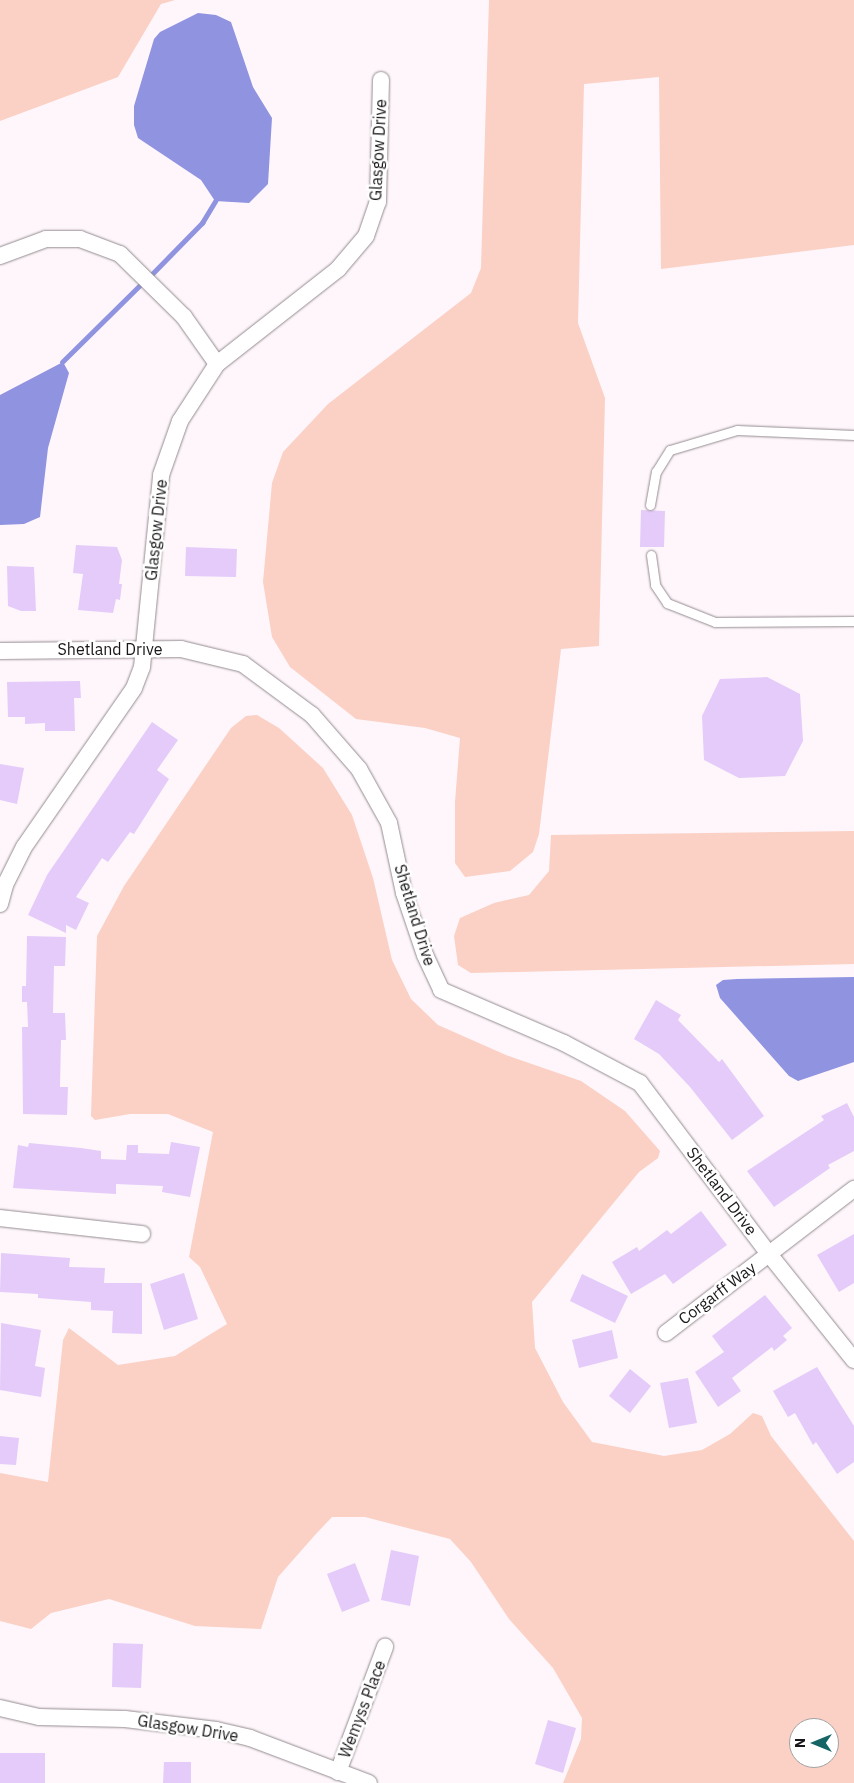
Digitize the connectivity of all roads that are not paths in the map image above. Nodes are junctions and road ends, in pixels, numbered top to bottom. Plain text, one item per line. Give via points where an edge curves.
1 (382, 80) dead end
2 (0, 256) edge
3 (217, 364) junction
4 (854, 434) edge
5 (650, 505) dead end
6 (651, 555) dead end
7 (854, 621) edge
8 (144, 648) junction
9 (0, 650) edge
10 (0, 904) edge
11 (854, 1189) edge
12 (0, 1218) edge
13 (142, 1234) dead end
14 (768, 1254) junction
15 (666, 1333) dead end
16 (854, 1360) edge
17 (385, 1647) dead end
18 (0, 1708) edge
19 (338, 1772) junction
20 (369, 1783) edge

1 - 3 street, Glasgow Drive via 378,202 366,236 338,269
2 - 3 street via 46,239 80,239 120,254 184,318
3 - 8 street, Glasgow Drive via 180,421 161,475
4 - 5 lane via 737,430 670,450 656,472
6 - 7 lane via 655,585 667,603 715,622
8 - 9 street, Shetland Drive
8 - 10 street, Glasgow Drive via 134,688 24,847 5,885
8 - 14 street, Shetland Drive via 181,649 242,664 312,715 360,769 389,823 404,893 441,990 564,1043 640,1083
11 - 14 street, Corgarff Way
12 - 13 street
14 - 15 street, Corgarff Way
14 - 16 street, Shetland Drive
17 - 19 street, Wemyss Place
18 - 19 street, Glasgow Drive via 39,1718 125,1719 216,1730 250,1738
19 - 20 street, Glasgow Drive

